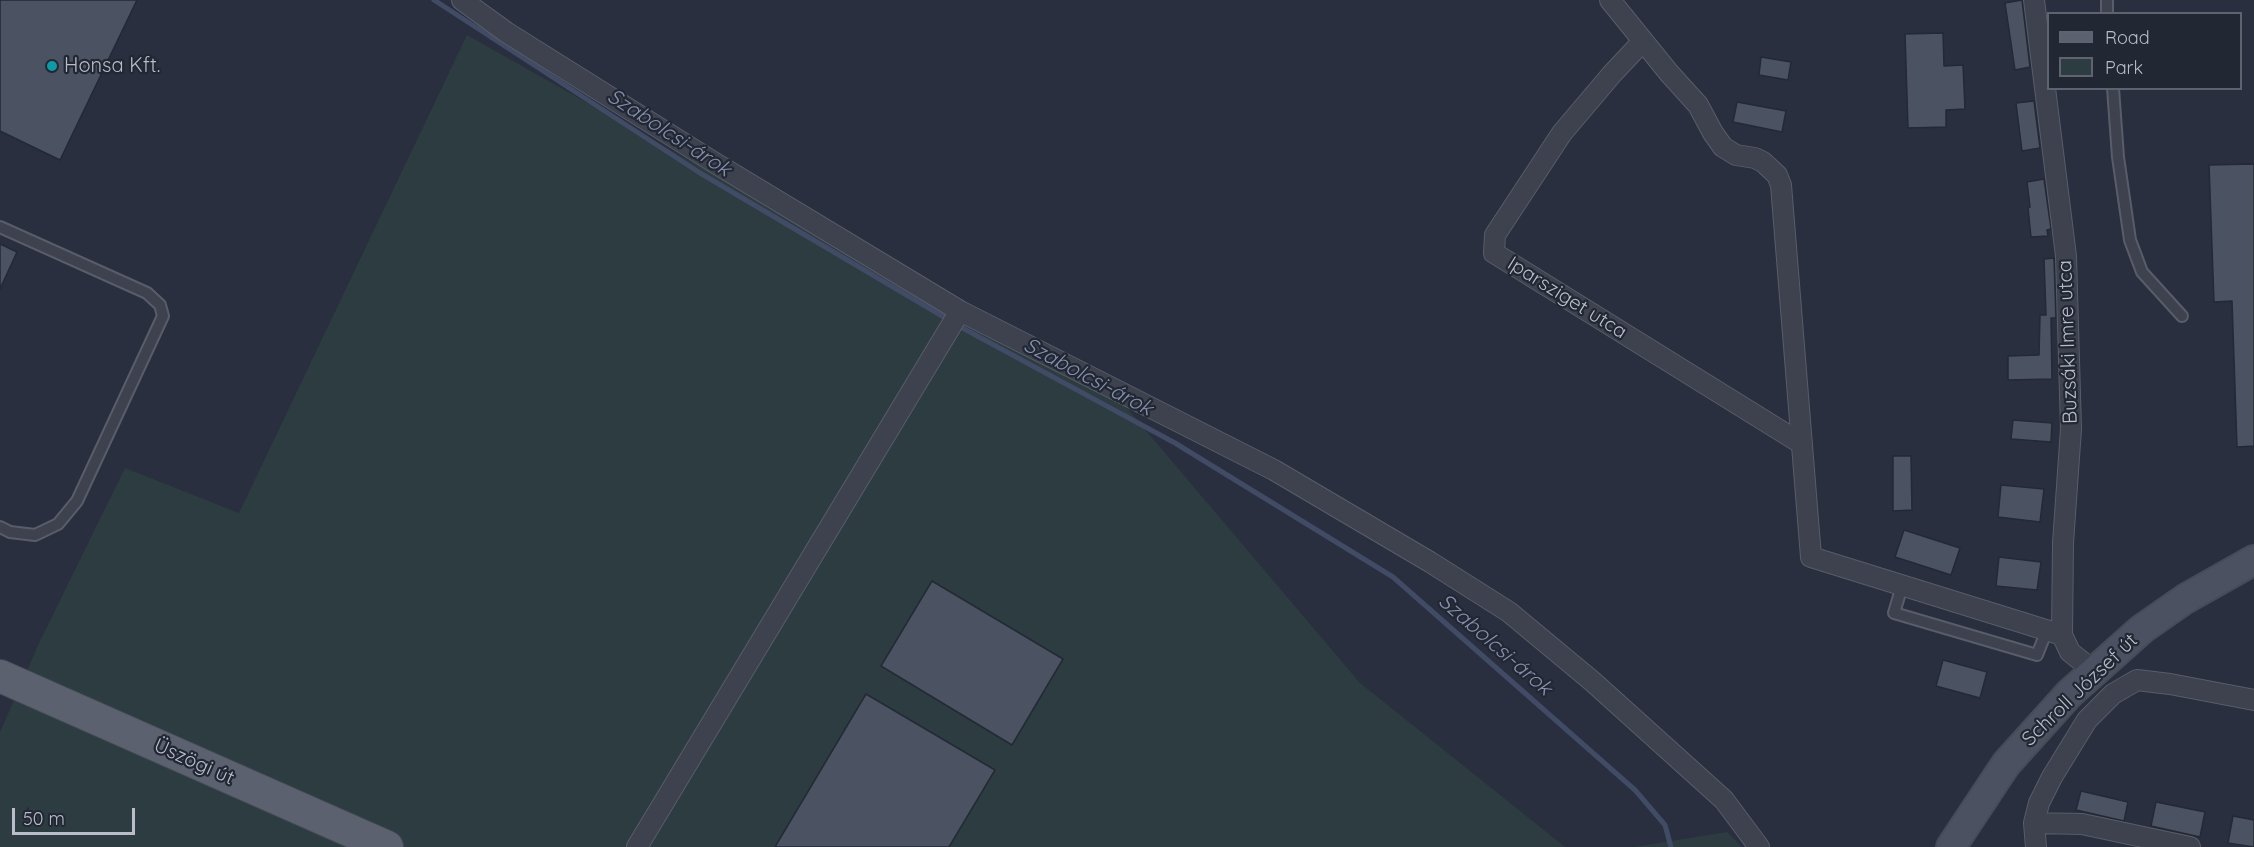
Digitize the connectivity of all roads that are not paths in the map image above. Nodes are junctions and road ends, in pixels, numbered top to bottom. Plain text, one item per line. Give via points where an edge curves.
1 (462, 0) edge
2 (1610, 0) edge
3 (2034, 0) edge
4 (1643, 41) junction
5 (2113, 90) edge
6 (0, 227) edge
7 (2182, 316) dead end
8 (955, 319) junction
9 (1802, 444) junction
10 (0, 527) edge
11 (2254, 560) edge
12 (1902, 586) junction
13 (2054, 633) junction
14 (2094, 671) junction
15 (0, 676) edge
16 (2254, 700) edge
17 (2034, 824) junction
18 (1956, 838) edge
19 (387, 847) edge
20 (637, 847) edge
21 (1759, 847) edge
22 (2036, 847) edge
23 (2190, 847) edge

1 - 8 street
2 - 4 street
3 - 13 street, Buzsáki Imre utca via 2066,256 2071,429
4 - 9 street via 1698,105 1723,147 1763,162 1777,175 1783,203
4 - 9 street, Iparsziget utca via 1562,133 1495,235 1494,253
5 - 7 lane via 2130,240 2142,272
6 - 10 lane via 147,293 160,304 163,316 71,509 58,524 35,536
8 - 20 street
8 - 21 street via 1274,470 1509,612 1724,800
9 - 12 street via 1811,557
11 - 14 main road, Schroll József út via 2185,599 2142,629
12 - 13 street
12 - 13 lane via 1894,613 2037,655
13 - 14 street
14 - 18 main road, Schroll József út via 2006,764
15 - 19 main road, Üszögi út
16 - 17 street via 2137,680 2113,694 2087,720 2052,777
17 - 22 street
17 - 23 street via 2082,824

